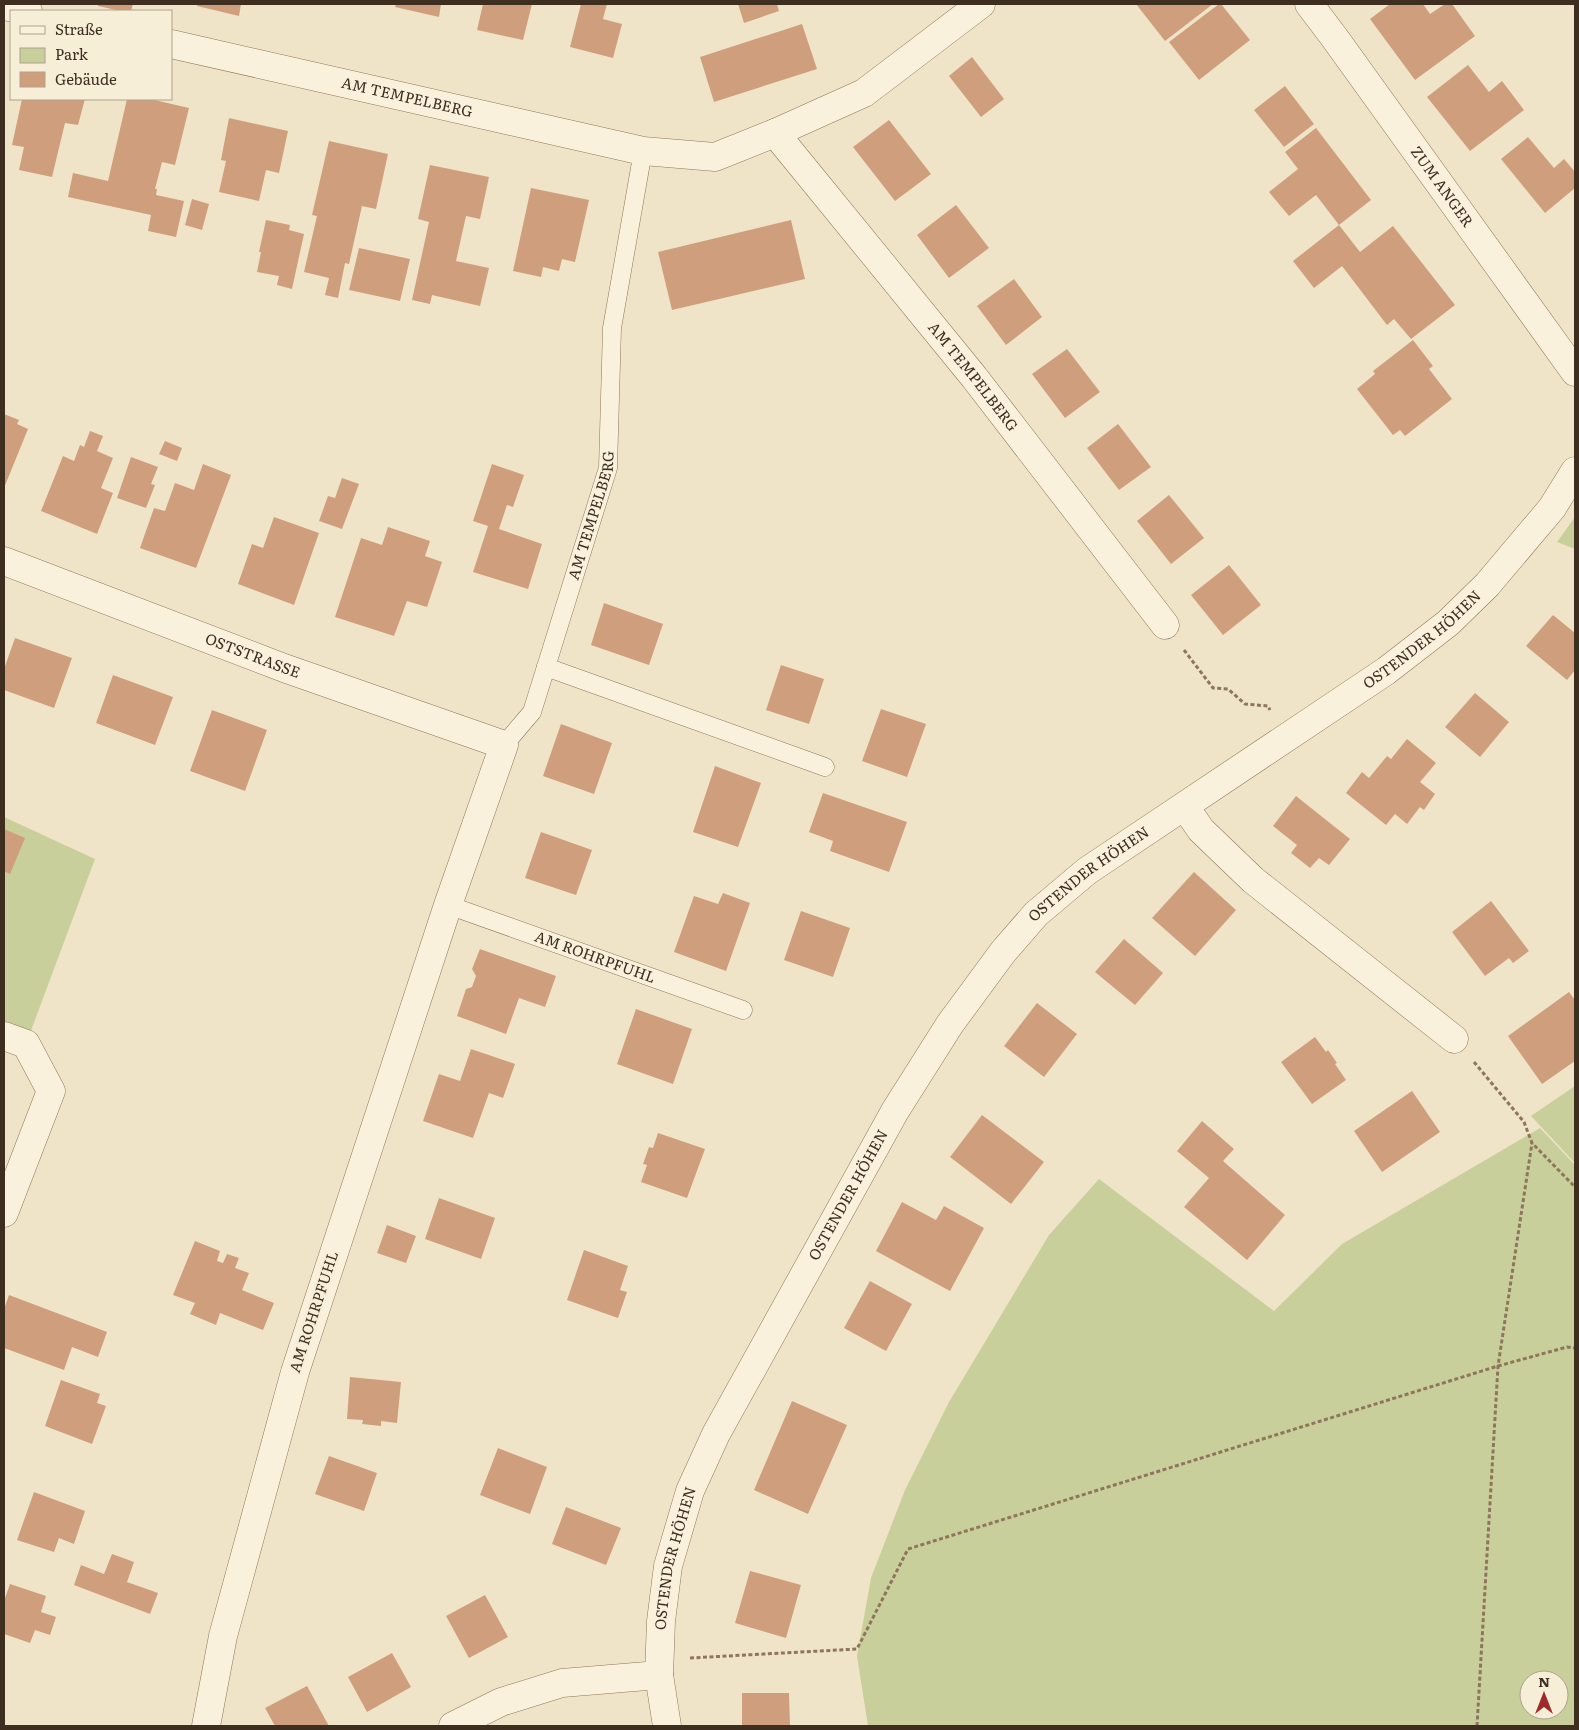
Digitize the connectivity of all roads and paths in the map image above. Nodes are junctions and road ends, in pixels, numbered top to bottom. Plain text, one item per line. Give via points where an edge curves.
1 (981, 4) edge
2 (1308, 4) edge
3 (4, 6) edge
4 (23, 10) edge
5 (172, 44) edge
6 (775, 132) junction
7 (643, 151) junction
8 (1575, 372) edge
9 (1575, 471) edge
10 (4, 561) edge
11 (1165, 625) dead end
12 (546, 668) junction
13 (1202, 673) dead end
14 (1289, 737) junction
15 (504, 745) junction
16 (825, 767) dead end
17 (1185, 807) junction
18 (448, 905) junction
19 (743, 1010) dead end
20 (4, 1036) edge
21 (1454, 1039) joint
22 (1532, 1143) junction
23 (1575, 1187) edge
24 (4, 1213) edge
25 (1575, 1348) edge
26 (1498, 1366) junction
27 (659, 1675) junction
28 (206, 1726) edge
29 (453, 1726) edge
30 (667, 1726) edge
31 (1477, 1726) edge

1 - 6 street, AM TEMPELBERG via 864,93
2 - 8 street, ZUM ANGER
3 - 4 street
5 - 7 street, AM TEMPELBERG
6 - 7 street, AM TEMPELBERG via 714,157
6 - 11 street, AM TEMPELBERG via 974,377
7 - 12 lane, AM TEMPELBERG via 612,328 608,468
9 - 14 street, OSTENDER HÖHEN via 1552,508 1487,585 1448,623 1386,671
10 - 15 street, OSTSTRASSE via 275,665
12 - 15 lane, AM TEMPELBERG via 532,712
12 - 16 lane
13 - 14 path via 1213,688 1228,689 1245,704 1268,706
14 - 17 street, OSTENDER HÖHEN
15 - 18 street, AM ROHRPFUHL
17 - 21 street via 1201,830 1253,880
17 - 27 street, OSTENDER HÖHEN via 1087,871 1036,914 1003,952 950,1024 895,1111 716,1434 690,1491 668,1566 661,1620
18 - 19 lane, AM ROHRPFUHL
18 - 28 street, AM ROHRPFUHL via 294,1372 223,1636
20 - 24 street via 26,1044 51,1091
21 - 22 path via 1524,1122
22 - 23 path
22 - 26 path
25 - 26 path via 1567,1347
26 - 27 path via 908,1549 857,1649 688,1658
26 - 31 path
27 - 29 street via 562,1683 501,1702
27 - 30 street, OSTENDER HÖHEN

